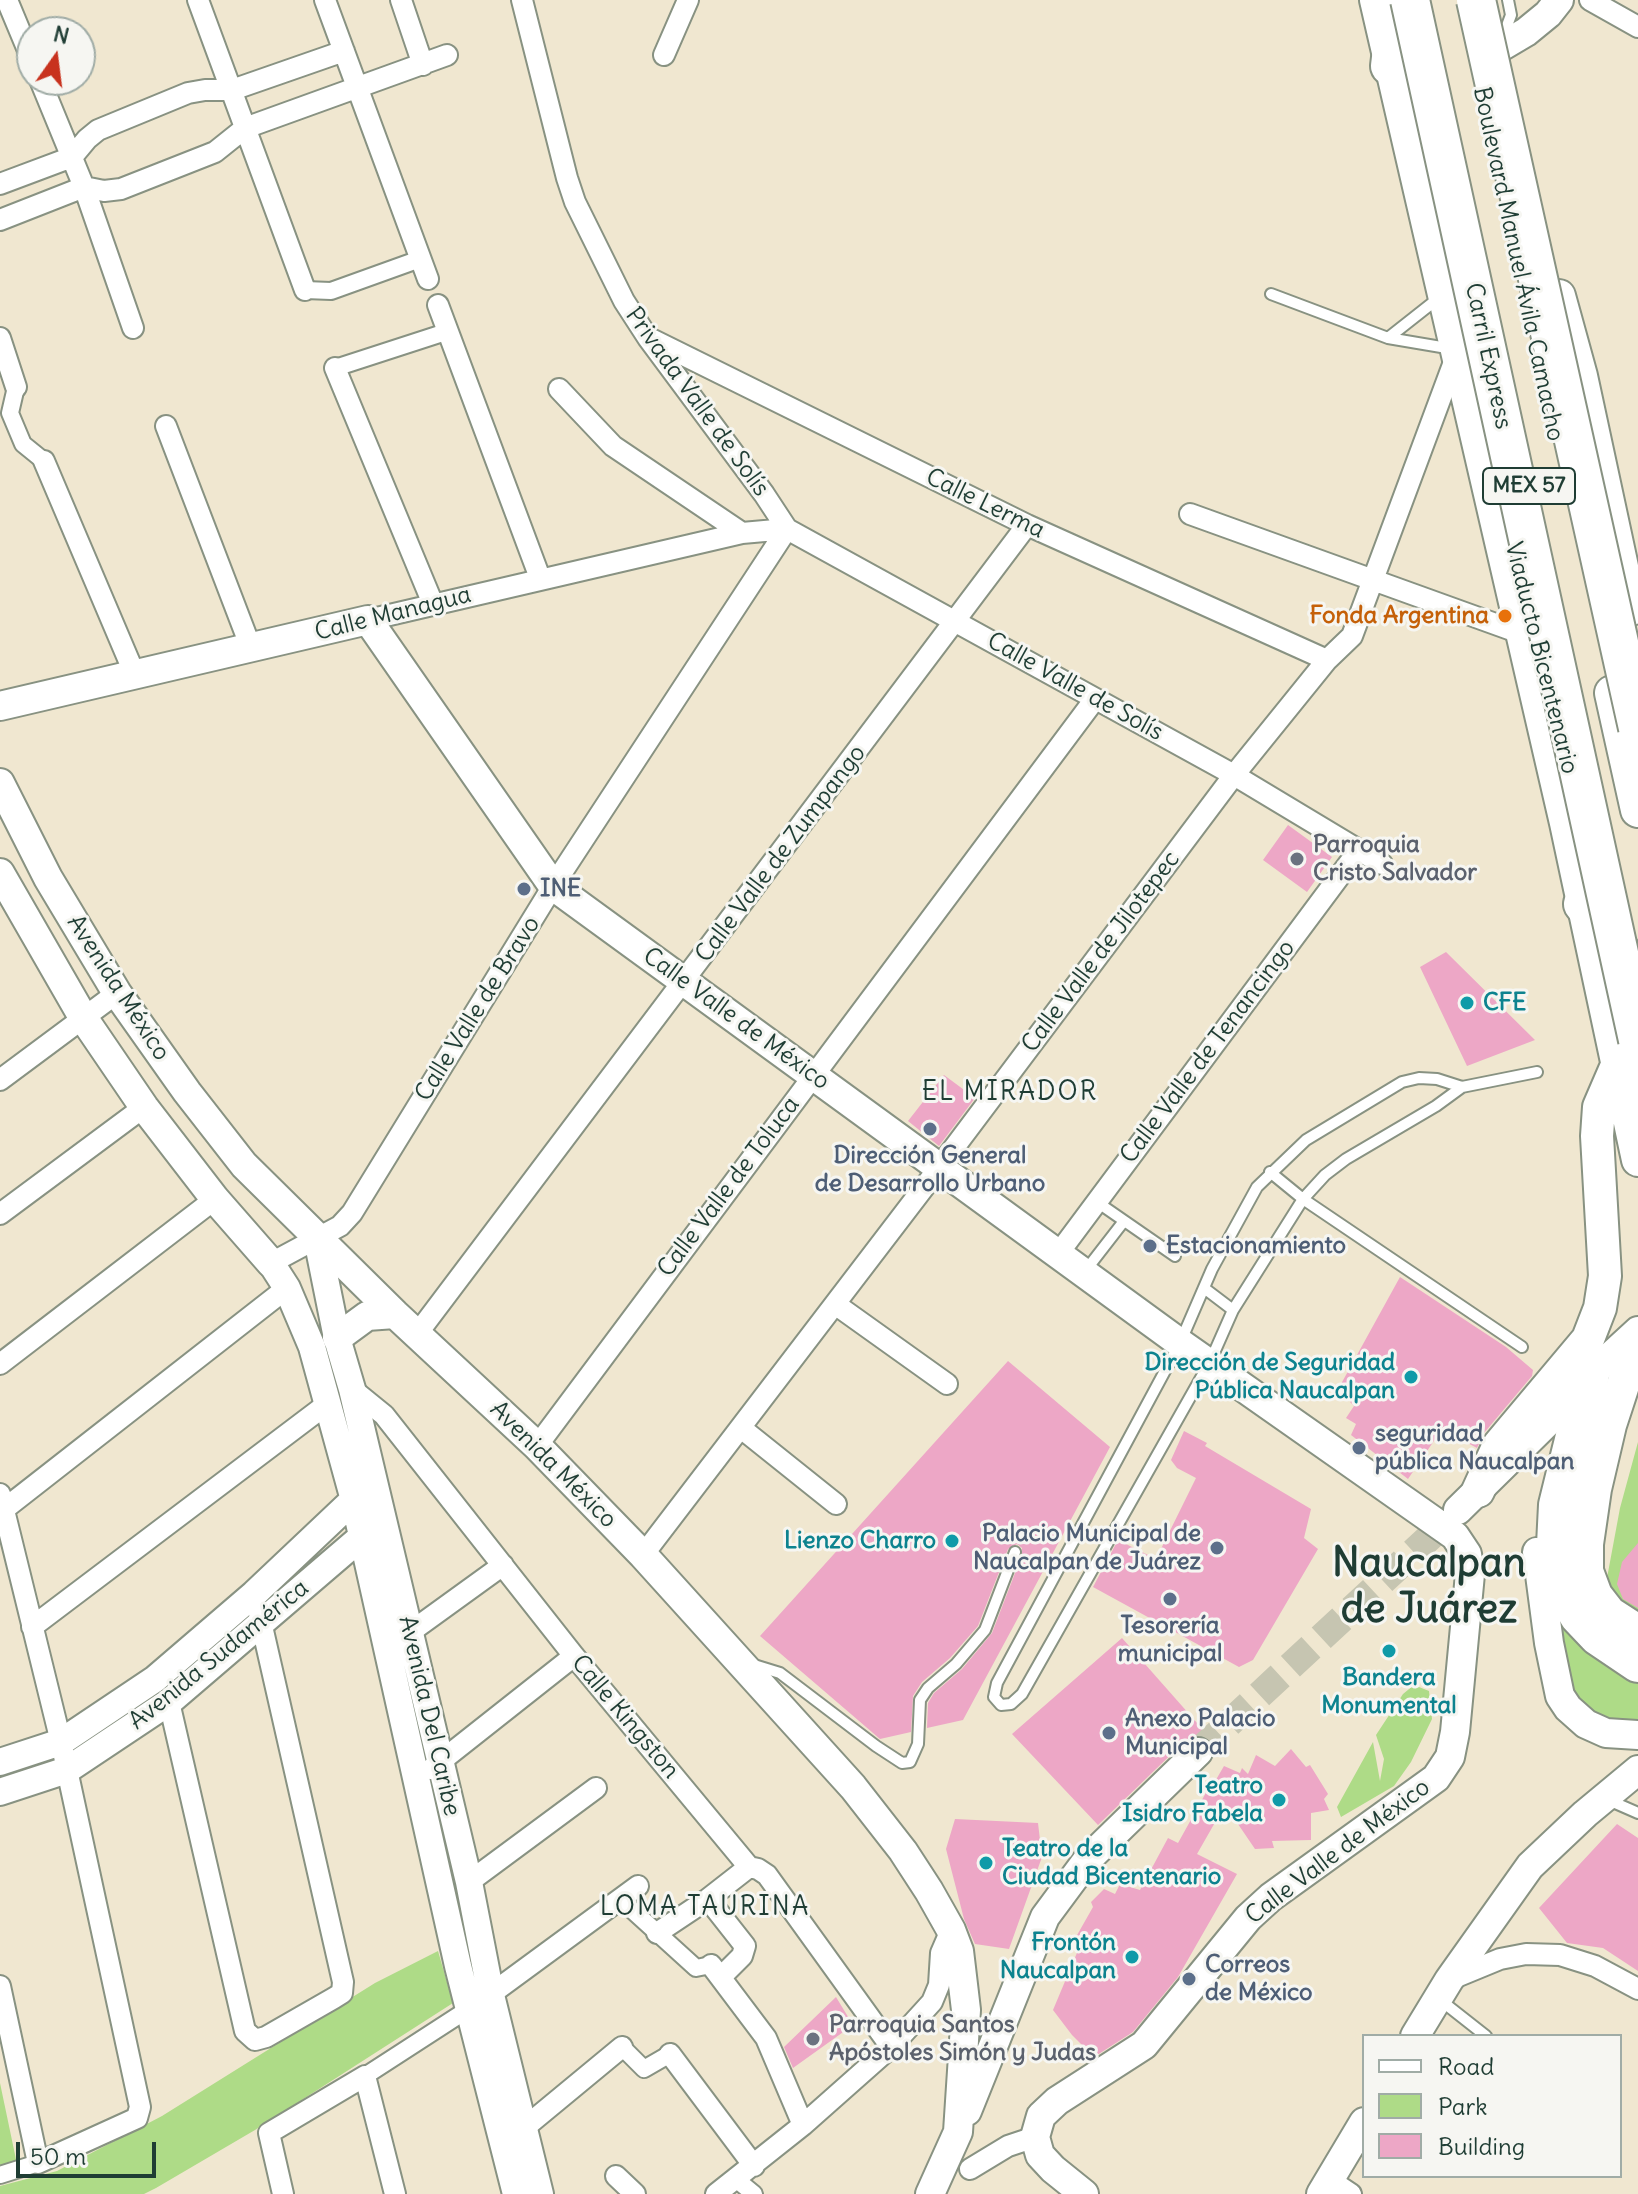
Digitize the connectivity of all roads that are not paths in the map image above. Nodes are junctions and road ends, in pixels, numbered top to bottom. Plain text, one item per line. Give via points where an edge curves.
1 (7, 0) edge
2 (198, 0) edge
3 (325, 0) edge
4 (401, 0) edge
5 (522, 0) edge
6 (688, 0) edge
7 (1376, 0) edge
8 (1386, 0) edge
9 (1398, 0) edge
10 (1410, 0) edge
11 (1420, 0) edge
12 (1458, 0) edge
13 (1476, 0) edge
14 (1488, 0) edge
15 (1508, 0) edge
16 (1559, 0) edge
17 (1590, 0) edge
18 (16, 22) edge
19 (1638, 27) edge
20 (344, 51) junction
21 (447, 55) dead end
22 (664, 55) dead end
23 (1502, 63) junction
24 (423, 65) junction
25 (1390, 66) junction
26 (358, 89) junction
27 (232, 90) junction
28 (47, 96) edge
29 (245, 128) junction
30 (1490, 137) junction
31 (72, 157) junction
32 (0, 184) edge
33 (84, 187) junction
34 (0, 220) edge
35 (424, 269) joint
36 (305, 290) joint
37 (1445, 293) junction
38 (1271, 294) dead end
39 (438, 305) dead end
40 (133, 328) dead end
41 (449, 331) junction
42 (0, 338) edge
43 (648, 338) junction
44 (1388, 338) junction
45 (1458, 351) junction
46 (335, 368) joint
47 (16, 387) joint
48 (559, 389) dead end
49 (166, 426) dead end
50 (44, 461) joint
51 (1190, 514) dead end
52 (1027, 525) junction
53 (787, 529) junction
54 (742, 533) junction
55 (540, 578) junction
56 (1372, 580) junction
57 (433, 604) junction
58 (368, 620) junction
59 (957, 621) junction
60 (1523, 634) junction
61 (251, 648) junction
62 (1621, 649) edge
63 (1327, 660) junction
64 (135, 675) junction
65 (1638, 686) edge
66 (1095, 699) junction
67 (0, 706) edge
68 (1638, 728) edge
69 (1234, 775) junction
70 (0, 783) edge
71 (1638, 810) edge
72 (1359, 850) junction
73 (1382, 864) dead end
74 (0, 873) edge
75 (553, 886) junction
76 (1583, 904) junction
77 (1638, 973) edge
78 (685, 982) junction
79 (117, 993) junction
80 (84, 1019) junction
81 (1631, 1062) edge
82 (1537, 1072) dead end
83 (814, 1074) junction
84 (0, 1080) edge
85 (1462, 1087) junction
86 (144, 1107) junction
87 (1638, 1160) edge
88 (938, 1169) junction
89 (1270, 1172) junction
90 (215, 1199) junction
91 (1303, 1199) junction
92 (1097, 1202) junction
93 (0, 1214) edge
94 (1124, 1221) junction
95 (317, 1239) junction
96 (1058, 1254) junction
97 (1175, 1256) dead end
98 (271, 1263) junction
99 (1085, 1272) junction
100 (287, 1288) junction
101 (1204, 1288) junction
102 (835, 1304) junction
103 (1233, 1310) junction
104 (395, 1314) junction
105 (1638, 1331) edge
106 (417, 1334) junction
107 (1638, 1339) edge
108 (324, 1343) junction
109 (1180, 1343) junction
110 (1522, 1347) dead end
111 (1210, 1362) junction
112 (0, 1364) edge
113 (947, 1384) dead end
114 (1582, 1386) junction
115 (352, 1389) junction
116 (327, 1404) junction
117 (741, 1428) junction
118 (537, 1446) junction
119 (364, 1491) junction
120 (2, 1502) edge
121 (836, 1504) dead end
122 (1464, 1513) junction
123 (372, 1528) junction
124 (1015, 1552) dead end
125 (643, 1555) junction
126 (503, 1565) junction
127 (254, 1594) junction
128 (261, 1625) junction
129 (32, 1627) junction
130 (1638, 1631) edge
131 (409, 1633) junction
132 (574, 1656) junction
133 (740, 1660) junction
134 (1638, 1663) edge
135 (169, 1702) junction
136 (1638, 1735) edge
137 (61, 1742) junction
138 (1198, 1752) tunnel mouth
139 (0, 1762) edge
140 (67, 1770) junction
141 (1638, 1770) edge
142 (429, 1771) junction
143 (596, 1788) dead end
144 (0, 1792) edge
145 (1604, 1798) junction
146 (1638, 1813) edge
147 (749, 1867) junction
148 (469, 1882) junction
149 (638, 1886) dead end
150 (620, 1899) junction
151 (708, 1899) junction
152 (951, 1930) junction
153 (657, 1933) junction
154 (716, 1971) junction
155 (0, 1986) edge
156 (1443, 1988) junction
157 (1638, 1989) edge
158 (481, 2002) junction
159 (1416, 2034) edge
160 (1484, 2034) edge
161 (622, 2047) joint
162 (891, 2047) junction
163 (670, 2054) joint
164 (365, 2076) junction
165 (803, 2125) junction
166 (1362, 2126) edge
167 (524, 2128) junction
168 (958, 2132) junction
169 (1035, 2137) junction
170 (38, 2163) junction
171 (754, 2166) junction
172 (970, 2169) dead end
173 (0, 2175) edge
174 (616, 2176) dead end
175 (737, 2180) junction
176 (1334, 2189) edge
177 (283, 2194) edge
178 (395, 2194) edge
179 (516, 2194) edge
180 (540, 2194) edge
181 (635, 2194) edge
182 (716, 2194) edge
183 (754, 2194) edge
184 (930, 2194) edge
185 (1082, 2194) edge

1 - 18 street
2 - 27 street
3 - 20 street
4 - 24 street
5 - 43 street, Privada Valle de Solís via 575,202
6 - 22 street
7 - 25 main road
8 - 81 highway, Viaducto Bicentenario via 1590,859
9 - 25 highway
10 - 81 highway, Carril Express, bridge
11 - 77 highway, Boulevard Manuel Ávila Camacho / MEX 57
12 - 30 highway, Boulevard Manuel Ávila Camacho / MEX 57
13 - 68 highway, bridge
14 - 23 main road, Boulevard Manuel Ávila Camacho
15 - 23 lane via 1511,15
16 - 23 main road
17 - 19 street
20 - 26 street
20 - 27 street
21 - 24 street
23 - 30 highway
23 - 62 main road, Boulevard Manuel Ávila Camacho via 1581,376
24 - 26 street
25 - 37 main road
26 - 29 street
26 - 35 street
27 - 29 street
27 - 31 street via 188,93 98,130
28 - 31 street
29 - 33 street via 215,152 121,189
29 - 36 street
30 - 62 highway, Boulevard Manuel Ávila Camacho / MEX 57
31 - 32 street
31 - 33 street
33 - 34 street
33 - 40 street
35 - 36 street via 331,291
37 - 44 lane
37 - 45 main road
38 - 44 lane
39 - 41 street
41 - 46 street
41 - 55 street
42 - 47 street
43 - 52 street, Calle Lerma
43 - 53 street, Privada Valle de Solís
44 - 45 lane
45 - 56 street, Calle Valle de Jilotepec
45 - 60 main road
46 - 57 street
47 - 50 street via 10,413 23,444
48 - 54 street via 613,446
49 - 61 street
50 - 64 street
51 - 56 street
52 - 59 street, Calle Valle de Zumpango
52 - 63 street, Calle Lerma
53 - 54 street, Calle Managua
53 - 59 street, Calle Valle de Solís
53 - 75 street, Calle Valle de Bravo
54 - 55 street, Calle Managua
55 - 57 street, Calle Managua
56 - 60 street
56 - 63 street, Calle Valle de Jilotepec via 1352,636
57 - 58 street, Calle Managua
58 - 61 main road, Calle Managua
58 - 75 main road, Calle Valle de México
59 - 66 street, Calle Valle de Solís
59 - 78 street, Calle Valle de Zumpango
60 - 76 main road
61 - 64 main road, Calle Managua
62 - 65 highway
62 - 71 highway, Boulevard Manuel Ávila Camacho / MEX 57
63 - 69 street, Calle Valle de Jilotepec
64 - 67 main road, Calle Managua
66 - 69 street, Calle Valle de Solís
66 - 83 street, Calle Valle de Toluca
69 - 72 street, Calle Valle de Solís
69 - 88 street, Calle Valle de Jilotepec
70 - 79 main road, Avenida México via 48,878
72 - 73 street, Calle Valle de Solís
72 - 92 street, Calle Valle de Tenancingo
74 - 80 main road, Avenida México
75 - 78 main road, Calle Valle de México
75 - 95 street, Calle Valle de Bravo via 352,1213
76 - 77 highway
76 - 81 main road
78 - 83 main road, Calle Valle de México
78 - 106 street, Calle Valle de Zumpango
79 - 80 street
79 - 95 main road, Avenida México via 244,1165
80 - 84 street
80 - 86 main road, Avenida México
81 - 87 main road
81 - 122 main road via 1599,1107 1605,1276 1600,1308 1588,1339 1499,1445
82 - 85 lane
83 - 88 main road, Calle Valle de México
83 - 118 street, Calle Valle de Toluca
85 - 89 lane via 1437,1079 1402,1082 1306,1140
85 - 91 lane via 1346,1159
86 - 90 main road, Avenida México
86 - 93 street
88 - 96 main road, Calle Valle de México
88 - 102 street, Calle Valle de Jilotepec
89 - 91 lane
89 - 101 lane via 1247,1202
90 - 98 main road, Avenida México
90 - 112 street
91 - 103 lane
91 - 110 lane
92 - 94 lane
92 - 96 street, Calle Valle de Tenancingo
94 - 97 lane
94 - 99 lane
95 - 98 street, Calle Valle de Bravo
95 - 104 main road, Avenida México
95 - 108 street, Avenida Del Caribe
96 - 99 main road, Calle Valle de México
98 - 100 street, Avenida Del Caribe
99 - 109 main road, Calle Valle de México
100 - 108 street, Avenida Del Caribe
100 - 120 street
101 - 103 lane
101 - 109 lane
102 - 113 street
102 - 117 street, Calle Valle de Jilotepec
103 - 111 lane
104 - 106 main road, Avenida México
104 - 108 main road via 367,1316
105 - 114 main road
106 - 118 main road, Avenida México
107 - 130 main road via 1610,1425 1587,1544 1587,1571 1596,1595 1610,1613
108 - 115 street, Avenida Del Caribe
108 - 116 street, Avenida Del Caribe
109 - 111 main road, Calle Valle de México
109 - 111 lane via 997,1683 994,1697 1001,1705 1022,1694
111 - 122 main road, Calle Valle de México
114 - 122 main road
114 - 134 highway via 1558,1505 1558,1581 1598,1636
114 - 136 main road via 1545,1485 1538,1527 1549,1643 1560,1696 1568,1708 1606,1733
115 - 119 street, Avenida Del Caribe
115 - 126 street, Calle Kingston via 384,1415
116 - 119 street, Avenida Del Caribe
116 - 129 street
117 - 121 street
117 - 125 street, Calle Valle de Jilotepec
118 - 125 main road, Avenida México
119 - 123 street, Avenida Del Caribe
119 - 127 street, Avenida Sudamérica
120 - 129 street
122 - 169 main road, Calle Valle de México via 1470,1574 1455,1732 1450,1757 1436,1778 1271,1897 1227,1942 1144,2045 1057,2101 1041,2116
123 - 128 street, Avenida Sudamérica
123 - 131 street, Avenida Del Caribe
123 - 142 street, Avenida Del Caribe
124 - 133 lane via 985,1630 920,1700 918,1744 910,1762 902,1763 876,1746 780,1673
125 - 133 main road, Avenida México
126 - 131 street
126 - 132 street, Calle Kingston
127 - 128 street
127 - 137 street, Avenida Sudamérica via 155,1679
128 - 135 street, Avenida Sudamérica
128 - 135 street via 343,1982 342,1993 255,2040 245,2031
129 - 137 street
131 - 142 street, Avenida Del Caribe
132 - 142 street
132 - 147 street, Calle Kingston
133 - 152 main road, Avenida México via 853,1787 903,1851
135 - 140 street, Avenida Sudamérica
137 - 139 street, Avenida Sudamérica
137 - 140 street
138 - 168 main road via 1088,1859 1045,1917
140 - 144 street, Avenida Sudamérica
140 - 170 street via 140,2107 137,2118
141 - 145 main road
142 - 148 street, Avenida Del Caribe
142 - 158 street, Avenida Del Caribe via 458,1966
143 - 148 street
145 - 146 lane
145 - 156 main road via 1530,1866
147 - 151 street
147 - 162 street, Calle Kingston via 767,1875
148 - 158 street, Avenida Del Caribe
149 - 150 street
150 - 153 street
150 - 158 street
151 - 153 street
151 - 154 street via 745,1946 742,1956
152 - 162 street via 932,2002
152 - 168 main road, Avenida México via 966,2010
153 - 154 street via 696,1968
154 - 165 street via 766,2038
155 - 170 street
156 - 157 street via 1500,1959 1526,1954 1560,1955
156 - 159 main road
156 - 160 lane
158 - 164 street
158 - 167 street, Avenida Del Caribe
158 - 179 street, Avenida Del Caribe
161 - 163 street via 644,2069
161 - 167 street
162 - 165 street
163 - 171 street
164 - 177 street via 269,2133
164 - 178 street
165 - 171 street
166 - 176 main road
167 - 180 street, Avenida Del Caribe
168 - 184 main road, Avenida México
169 - 172 street
169 - 185 main road via 1040,2155
170 - 173 street
171 - 175 street
174 - 181 street
175 - 182 street
175 - 183 street

